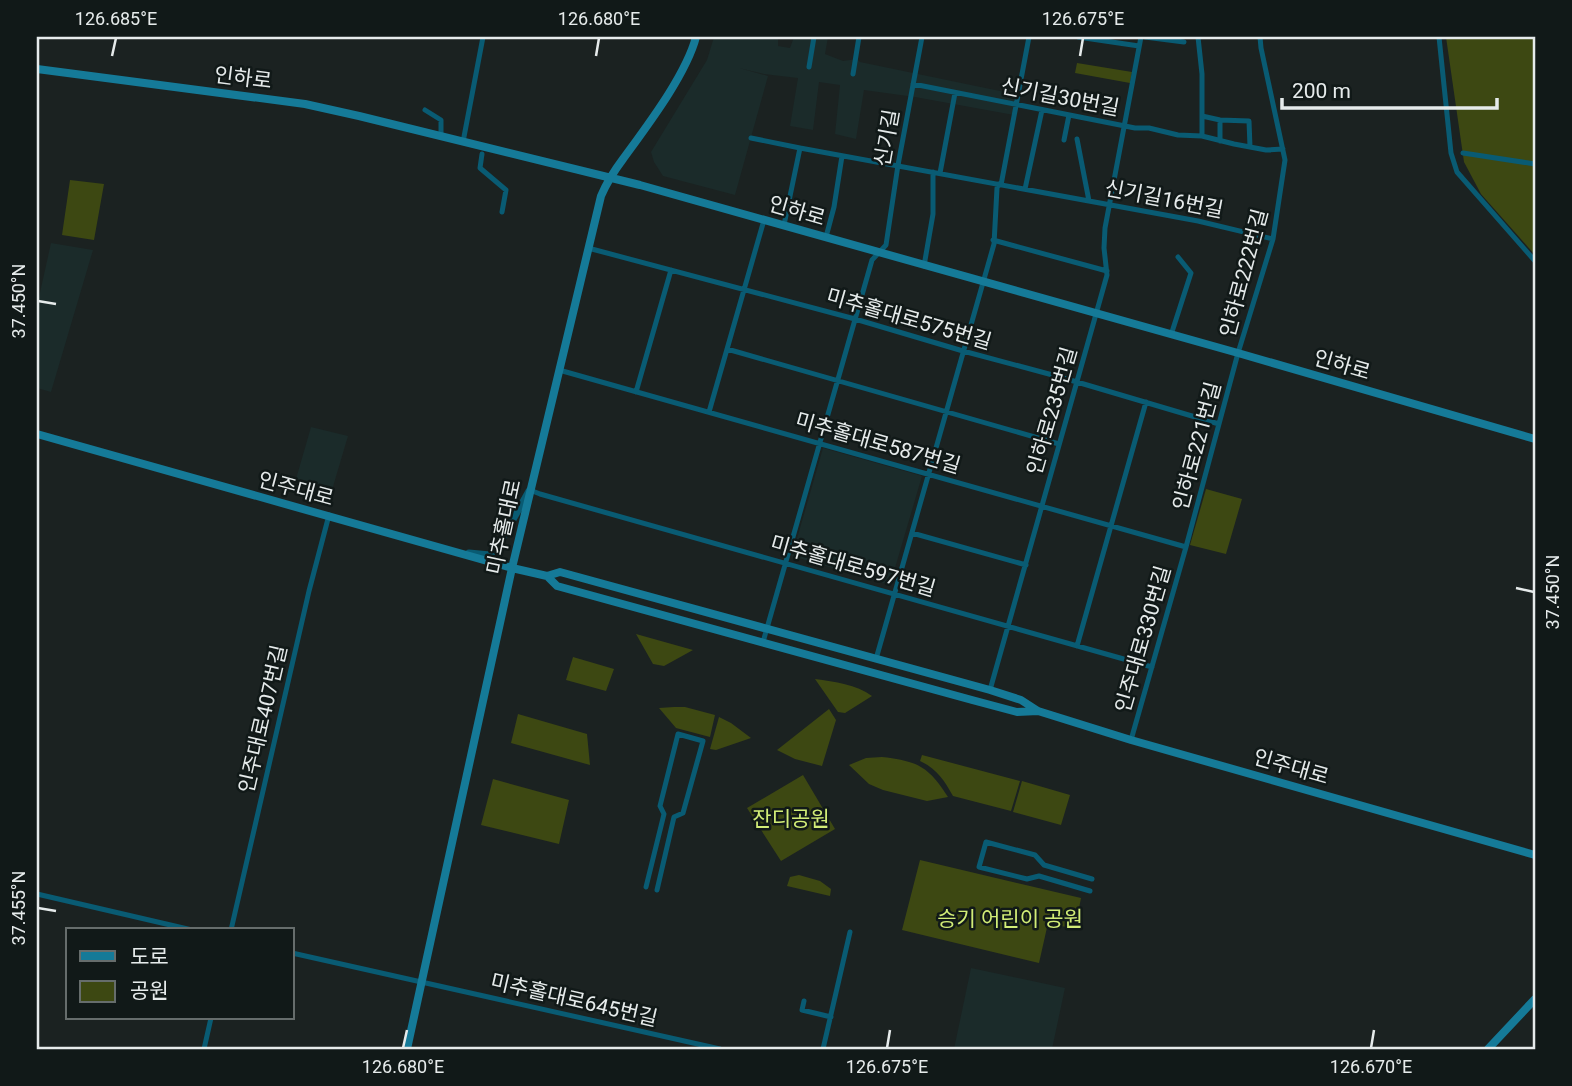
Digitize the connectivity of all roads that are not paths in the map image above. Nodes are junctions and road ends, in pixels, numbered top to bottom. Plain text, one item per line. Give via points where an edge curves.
1 (483, 37) edge
2 (696, 37) edge
3 (814, 37) edge
4 (859, 37) edge
5 (922, 37) edge
6 (1029, 37) edge
7 (1078, 37) edge
8 (1143, 37) edge
9 (1198, 37) edge
10 (1260, 37) edge
11 (1439, 37) edge
12 (1184, 42) dead end
13 (1139, 46) junction
14 (809, 67) dead end
15 (37, 69) edge
16 (853, 74) dead end
17 (913, 84) junction
18 (955, 93) junction
19 (1017, 106) junction
20 (425, 110) dead end
21 (1042, 110) junction
22 (1069, 115) junction
23 (1202, 116) junction
24 (1220, 120) junction
25 (1125, 125) junction
26 (441, 136) junction
27 (1202, 136) junction
28 (751, 138) dead end
29 (1077, 139) dead end
30 (1064, 140) dead end
31 (1220, 141) junction
32 (463, 142) junction
33 (1250, 147) junction
34 (800, 148) junction
35 (1283, 149) junction
36 (1463, 153) dead end
37 (482, 154) dead end
38 (842, 156) junction
39 (1535, 164) edge
40 (898, 166) junction
41 (936, 173) junction
42 (608, 178) junction
43 (1000, 184) junction
44 (1025, 189) junction
45 (1089, 201) junction
46 (1110, 205) junction
47 (502, 212) dead end
48 (764, 220) junction
49 (784, 225) junction
50 (826, 237) junction
51 (1273, 239) junction
52 (993, 240) junction
53 (588, 248) junction
54 (879, 253) junction
55 (1178, 257) dead end
56 (1535, 261) edge
57 (924, 266) junction
58 (671, 270) junction
59 (1107, 271) junction
60 (983, 282) junction
61 (744, 290) junction
62 (855, 319) junction
63 (1095, 319) junction
64 (1171, 335) junction
65 (727, 349) junction
66 (963, 351) junction
67 (1238, 353) junction
68 (559, 370) junction
69 (837, 381) junction
70 (1077, 382) junction
71 (636, 392) junction
72 (1146, 402) junction
73 (709, 412) junction
74 (946, 412) junction
75 (1219, 424) junction
76 (37, 434) edge
77 (1535, 439) edge
78 (820, 443) junction
79 (1059, 444) junction
80 (929, 474) junction
81 (530, 490) junction
82 (1042, 506) junction
83 (329, 515) junction
84 (1111, 526) junction
85 (912, 533) junction
86 (1186, 547) junction
87 (462, 553) junction
88 (786, 564) junction
89 (1026, 565) junction
90 (512, 568) junction
91 (547, 576) junction
92 (895, 594) junction
93 (1008, 626) junction
94 (767, 628) junction
95 (763, 642) junction
96 (1077, 646) junction
97 (876, 659) junction
98 (1152, 667) junction
99 (990, 690) junction
100 (1038, 711) junction
101 (1131, 740) junction
102 (1535, 855) edge
103 (1092, 879) dead end
104 (646, 887) dead end
105 (657, 890) dead end
106 (1090, 891) dead end
107 (37, 894) edge
108 (183, 928) edge
109 (231, 928) edge
110 (850, 933) dead end
111 (294, 953) edge
112 (421, 982) junction
113 (1535, 999) edge
114 (804, 1001) dead end
115 (831, 1017) junction
116 (211, 1020) edge
117 (204, 1049) edge
118 (407, 1049) edge
119 (720, 1049) edge
120 (823, 1049) edge
121 (1488, 1049) edge

1 - 32 street
2 - 42 main road, 미추홀대로 via 672,86
3 - 14 street
4 - 16 street
5 - 17 street, 신기길
6 - 19 street
7 - 13 street
8 - 12 street
8 - 13 street, 인하로235번길
9 - 23 street
10 - 35 street, 인하로222번길
11 - 56 street via 1457,172
13 - 25 street, 인하로235번길
15 - 26 main road, 인하로 via 305,104
17 - 18 street, 신기길30번길
17 - 40 street, 신기길
18 - 19 street, 신기길30번길
18 - 41 street
19 - 21 street, 신기길30번길
19 - 43 street
20 - 26 street via 441,120
21 - 22 street, 신기길30번길
21 - 44 street
22 - 25 street, 신기길30번길
22 - 30 street
23 - 24 street
23 - 27 street
24 - 31 street
24 - 33 street via 1249,121
25 - 27 street, 신기길30번길
25 - 46 street, 인하로235번길
26 - 32 main road, 인하로
27 - 31 street, 신기길30번길
28 - 34 street, 신기길16번길
29 - 45 street, 신기길16번길
31 - 33 street, 신기길30번길
32 - 42 main road, 인하로
33 - 35 street, 신기길30번길
34 - 38 street, 신기길16번길
34 - 49 street
35 - 51 street, 인하로222번길 via 1286,160
36 - 39 street
37 - 47 street via 480,168 506,190
38 - 40 street, 신기길16번길
38 - 50 street
40 - 41 street, 신기길16번길
40 - 54 street, 신기길 via 886,245
41 - 43 street, 신기길16번길
41 - 57 street
42 - 48 main road, 인하로
42 - 53 main road, 미추홀대로
43 - 44 street, 신기길16번길
43 - 52 street
44 - 45 street, 신기길16번길
45 - 46 street, 신기길16번길
46 - 51 street, 신기길16번길
46 - 59 street, 인하로235번길 via 1104,248
48 - 49 main road, 인하로
48 - 61 street
49 - 50 main road, 인하로
50 - 54 main road, 인하로
51 - 67 street, 인하로222번길
52 - 59 street
52 - 60 street
53 - 58 street, 미추홀대로575번길
53 - 68 main road, 미추홀대로
54 - 57 main road, 인하로
54 - 62 street via 872,260
55 - 64 street via 1191,273
57 - 60 main road, 인하로
58 - 61 street, 미추홀대로575번길
58 - 71 street
59 - 63 street, 인하로235번길
60 - 63 main road, 인하로
60 - 66 street
61 - 62 street, 미추홀대로575번길
61 - 65 street
62 - 66 street, 미추홀대로575번길
62 - 69 street
63 - 64 main road, 인하로
63 - 70 street, 인하로235번길
64 - 67 main road, 인하로
65 - 69 street
65 - 73 street
66 - 70 street, 미추홀대로575번길
66 - 74 street
67 - 75 street, 인하로221번길
67 - 77 main road, 인하로
68 - 71 street, 미추홀대로587번길
68 - 81 main road, 미추홀대로
69 - 74 street
69 - 78 street
70 - 72 street, 미추홀대로575번길
70 - 79 street, 인하로235번길
71 - 73 street, 미추홀대로587번길
72 - 75 street, 미추홀대로575번길
72 - 84 street
73 - 78 street, 미추홀대로587번길
74 - 79 street
74 - 80 street
75 - 86 street, 인하로221번길
76 - 83 main road, 인주대로
78 - 80 street, 미추홀대로587번길
78 - 88 street
79 - 82 street, 인하로235번길
80 - 82 street, 미추홀대로587번길
80 - 85 street
81 - 87 street via 490,555
81 - 88 street, 미추홀대로597번길
81 - 90 main road, 미추홀대로
82 - 84 street, 미추홀대로587번길
82 - 89 street, 인하로235번길
83 - 87 main road, 인주대로
83 - 109 street, 인주대로407번길
84 - 86 street, 미추홀대로587번길
84 - 96 street
85 - 89 street
85 - 92 street
86 - 98 street, 인주대로330번길
87 - 90 main road, 인주대로
88 - 92 street, 미추홀대로597번길
88 - 94 street
89 - 93 street, 인하로235번길
90 - 91 main road, 인주대로
90 - 112 main road, 미추홀대로
91 - 94 main road, 인주대로 via 560,572
91 - 95 main road, 인주대로 via 557,586
92 - 93 street, 미추홀대로597번길
92 - 97 street
93 - 96 street, 미추홀대로597번길
93 - 99 street, 인하로235번길
94 - 95 street
94 - 97 main road, 인주대로
95 - 100 main road, 인주대로 via 1017,712
96 - 98 street, 미추홀대로597번길
97 - 99 main road, 인주대로
98 - 101 street, 인주대로330번길
99 - 100 main road, 인주대로
100 - 101 main road, 인주대로
101 - 102 main road, 인주대로
103 - 106 street via 1044,865 1035,855 986,842 979,867 1027,879 1039,876
104 - 105 street via 678,734 703,741 682,813 674,817
107 - 108 street
110 - 115 street
111 - 112 street, 미추홀대로645번길
112 - 118 main road, 미추홀대로
112 - 119 street, 미추홀대로645번길
113 - 121 main road
114 - 115 street via 802,1010
115 - 120 street
116 - 117 street

